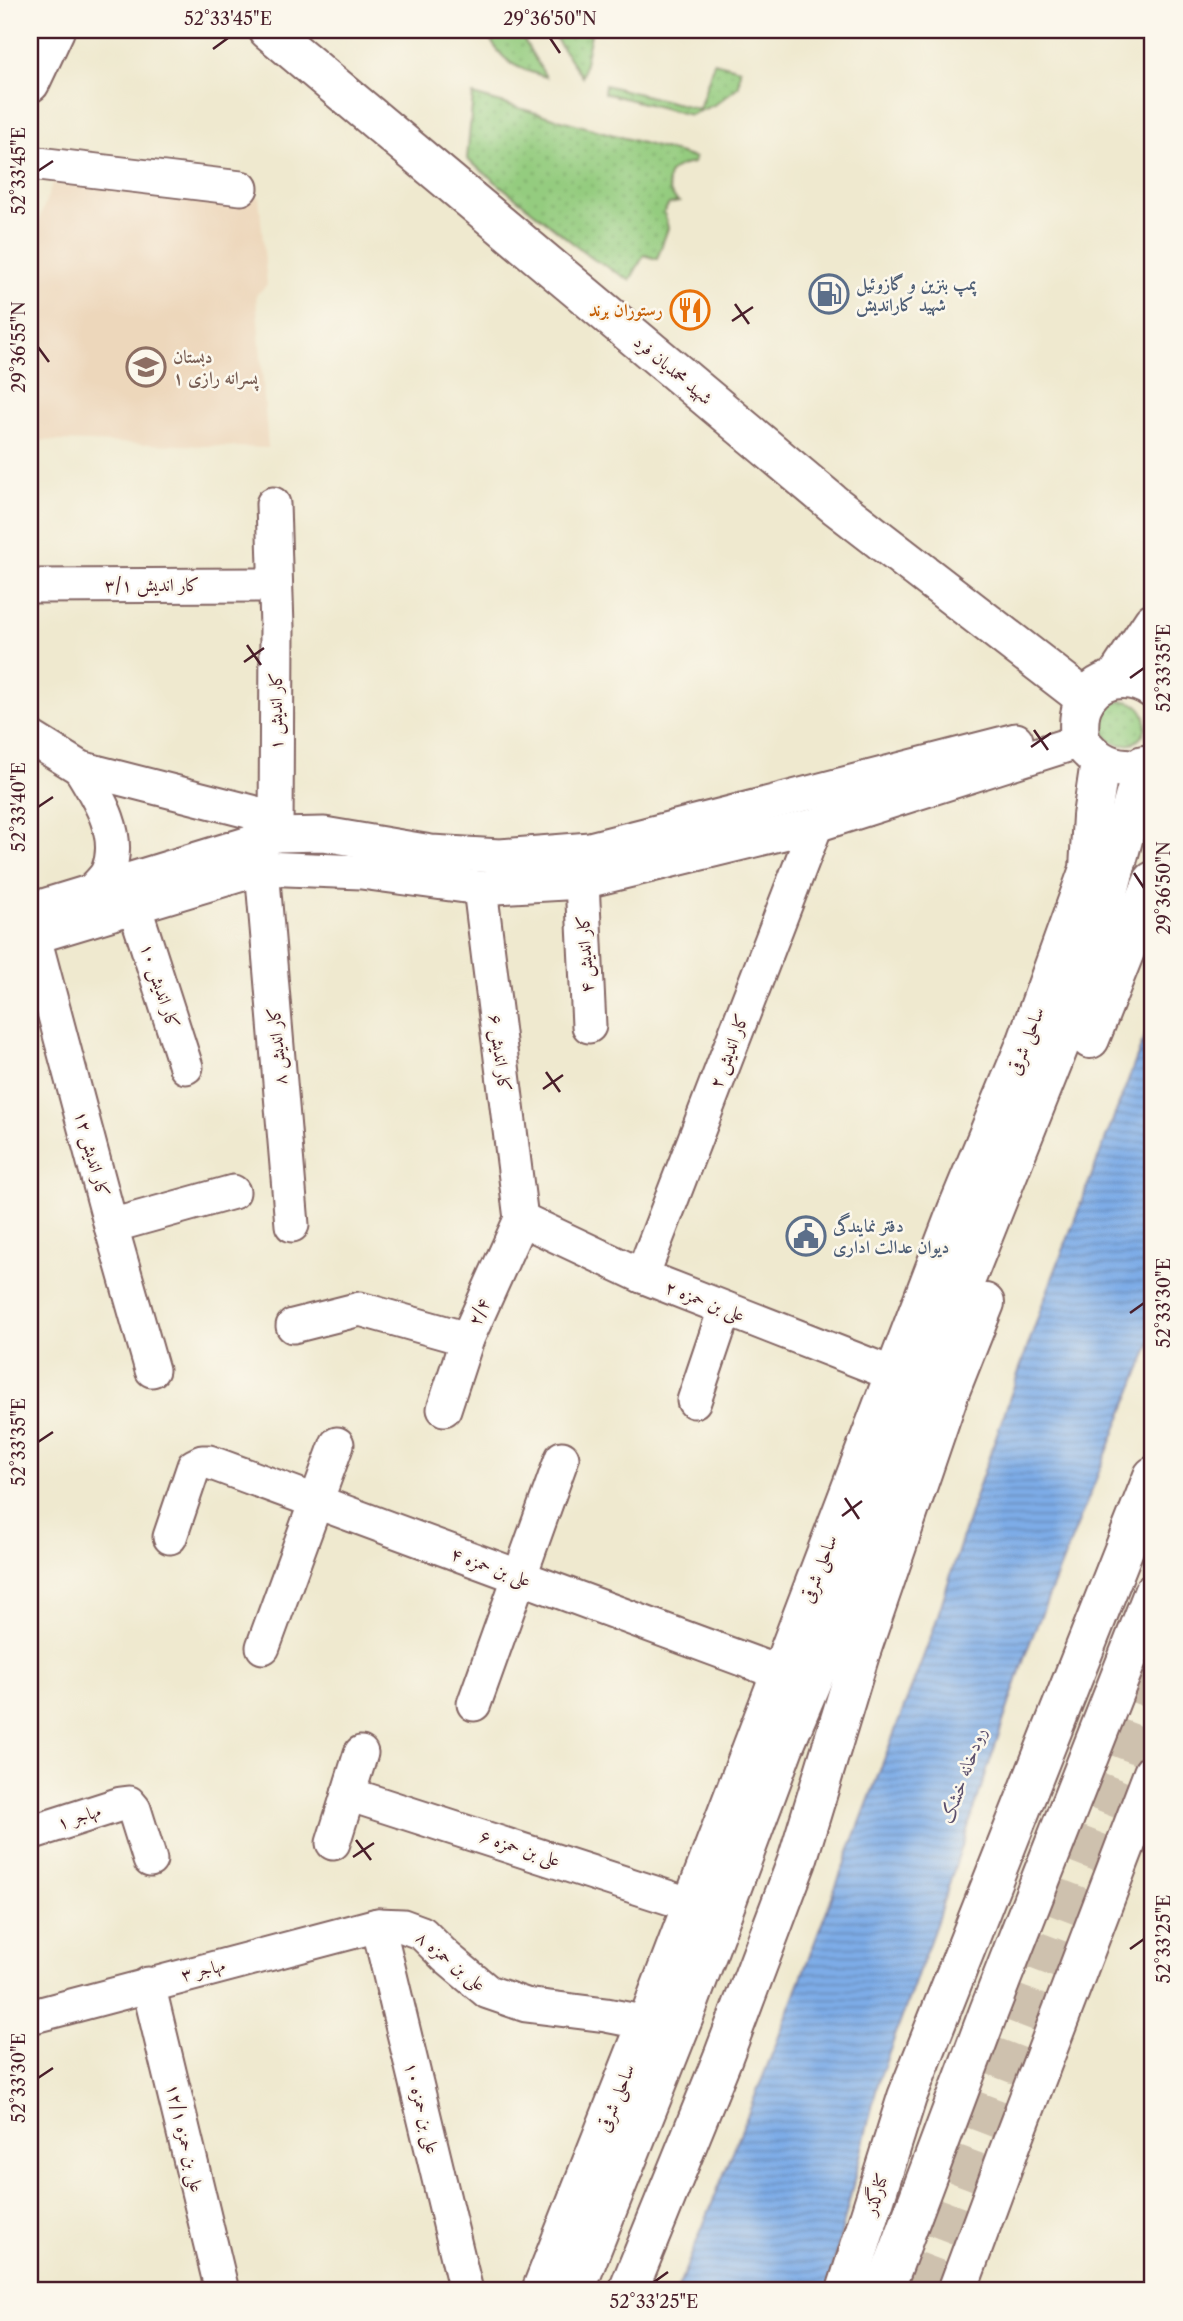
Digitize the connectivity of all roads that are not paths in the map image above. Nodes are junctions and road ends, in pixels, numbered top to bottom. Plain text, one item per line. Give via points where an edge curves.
1 (55, 30) edge
2 (268, 30) edge
3 (30, 82) edge
4 (30, 163) edge
5 (241, 188) dead end
6 (273, 504) dead end
7 (275, 585) junction
8 (30, 586) edge
9 (1153, 622) edge
10 (1153, 689) edge
11 (1092, 721) junction
12 (30, 737) edge
13 (1148, 762) edge
14 (80, 768) junction
15 (816, 825) junction
16 (276, 835) junction
17 (262, 868) junction
18 (1153, 881) edge
19 (582, 882) junction
20 (480, 888) junction
21 (91, 892) junction
22 (134, 905) junction
23 (31, 928) edge
24 (589, 1026) dead end
25 (186, 1067) dead end
26 (233, 1192) dead end
27 (521, 1219) junction
28 (292, 1225) dead end
29 (111, 1226) junction
30 (642, 1276) junction
31 (725, 1309) junction
32 (293, 1326) dead end
33 (467, 1339) junction
34 (152, 1370) dead end
35 (893, 1374) junction
36 (694, 1401) dead end
37 (444, 1409) dead end
38 (337, 1444) dead end
39 (562, 1458) dead end
40 (1153, 1476) edge
41 (316, 1502) junction
42 (170, 1537) dead end
43 (1153, 1568) edge
44 (520, 1577) junction
45 (1153, 1593) edge
46 (263, 1647) dead end
47 (780, 1673) junction
48 (474, 1704) dead end
49 (784, 1747) junction
50 (361, 1753) dead end
51 (1153, 1773) edge
52 (348, 1794) junction
53 (30, 1833) edge
54 (333, 1843) dead end
55 (150, 1860) dead end
56 (692, 1905) junction
57 (378, 1925) junction
58 (148, 1984) junction
59 (30, 2017) edge
60 (647, 2023) junction
61 (907, 2097) junction
62 (222, 2291) edge
63 (466, 2291) edge
64 (541, 2291) edge
65 (575, 2291) edge
66 (599, 2291) edge
67 (628, 2291) edge
68 (846, 2291) edge
69 (884, 2291) edge
70 (957, 2291) edge

1 - 3 main road
2 - 11 main road, شهید محمدیان فرد
4 - 5 street
6 - 7 street, ۱ کار اندیش
7 - 8 street, ۳/۱ کار اندیش
7 - 16 street, ۱ کار اندیش
9 - 11 main road, ساحلی شرقی
10 - 11 main road via 1130,678
11 - 13 main road via 1121,768
11 - 15 street
11 - 16 street via 590,849 500,856 431,852 324,834
11 - 35 main road, ساحلی شرقی via 1088,869 1027,1041
12 - 14 street
13 - 49 main road, ساحلی شرقی via 1084,984
14 - 16 street via 251,812
14 - 21 street via 104,808 111,834 108,872
15 - 19 street
15 - 30 street, ۲ کار اندیش
16 - 21 street
17 - 20 street via 361,872
17 - 22 street
17 - 28 street, ۸ کار اندیش
18 - 67 main road via 950,1391 860,1654 797,1861
19 - 20 street
19 - 24 street, ۴ کار اندیش
20 - 27 street, ۶ کار اندیش
21 - 23 street
22 - 23 street
22 - 25 street, ۱۰ کار اندیش
23 - 29 street, ۱۲ کار اندیش
26 - 29 street
27 - 30 street, ۲ علی بن حمزه
27 - 33 street, ۲/۴
29 - 34 street, ۱۲ کار اندیش
30 - 31 street, ۲ علی بن حمزه
31 - 35 street, ۲ علی بن حمزه
31 - 36 street
32 - 33 street via 360,1309
33 - 37 street, ۲/۴
35 - 47 main road, ساحلی شرقی
38 - 41 street
39 - 44 street
40 - 61 main road
41 - 42 street, ۴ علی بن حمزه via 202,1462 194,1466
41 - 44 street, ۴ علی بن حمزه
41 - 46 street
43 - 61 main road via 1131,1596 1085,1695 957,2020
44 - 47 street, ۴ علی بن حمزه
44 - 48 street
45 - 69 main road
47 - 56 main road, ساحلی شرقی
49 - 65 main road, ساحلی شرقی
49 - 66 main road via 773,1830 749,1930
50 - 52 street
51 - 70 main road
52 - 54 street
52 - 56 street, ۶ علی بن حمزه
53 - 55 street, ۱ مهاجر via 129,1803
56 - 60 main road, ساحلی شرقی
57 - 58 street, ۳ مهاجر
57 - 60 street, ۸ علی بن حمزه via 422,1933 488,1992 526,2006
57 - 63 street, ۱۰ علی بن حمزه
58 - 59 street, ۳ مهاجر
58 - 62 street, ۱۲/۱ علی بن حمزه
60 - 64 main road, ساحلی شرقی
61 - 68 main road, کنارگذر

